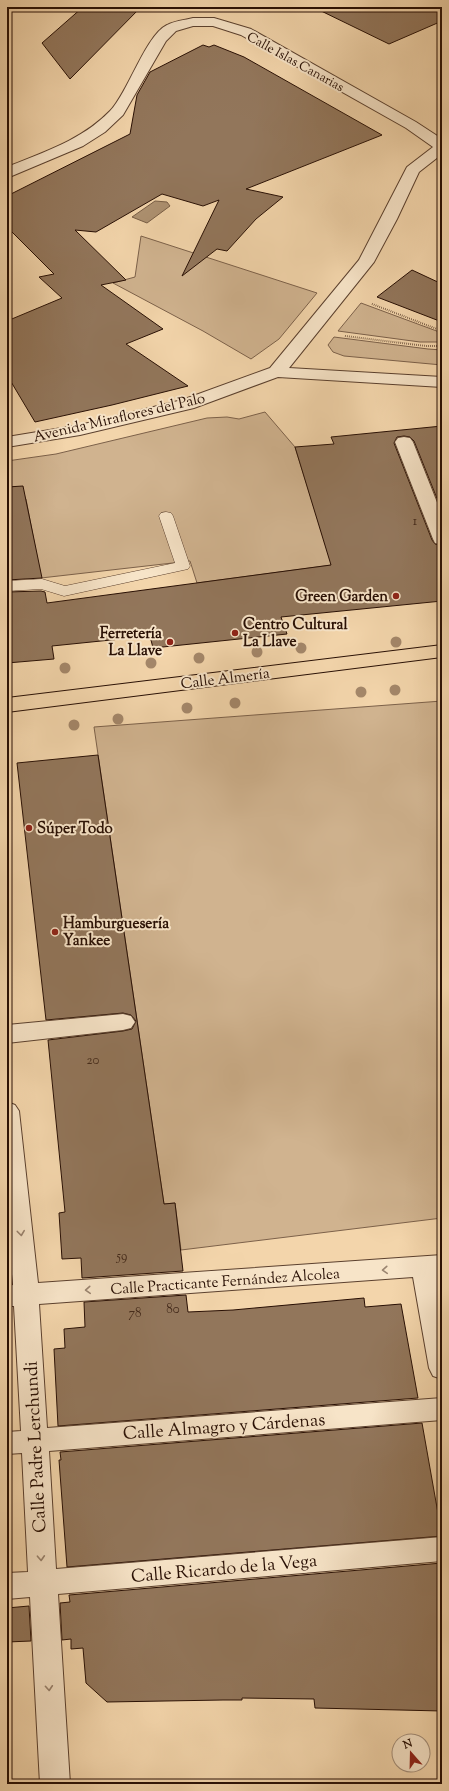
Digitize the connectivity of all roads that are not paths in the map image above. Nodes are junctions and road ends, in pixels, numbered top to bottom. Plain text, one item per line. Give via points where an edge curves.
1 (442, 147) edge
2 (7, 173) edge
3 (276, 372) junction
4 (442, 382) edge
5 (7, 442) edge
6 (404, 442) dead end
7 (166, 516) dead end
8 (442, 539) edge
9 (7, 586) edge
10 (442, 651) edge
11 (7, 705) edge
12 (123, 1022) dead end
13 (7, 1034) edge
14 (7, 1111) edge
15 (433, 1266) edge
16 (16, 1295) edge
17 (442, 1368) edge
18 (442, 1409) edge
19 (35, 1441) junction
20 (7, 1443) edge
21 (442, 1549) edge
22 (42, 1583) junction
23 (7, 1586) edge
24 (55, 1784) edge

1 - 2 street, Calle Islas Canarias via 412,125 246,32 214,22 193,22 171,28 160,38 118,112 100,129 78,143
1 - 3 street, Calle Islas Canarias via 412,170 366,262
3 - 4 street
3 - 5 street, Avenida Miraflores del Palo via 188,404 80,430
6 - 8 street
7 - 9 lane via 183,566 64,590 42,584
10 - 11 main road, Calle Almería
12 - 13 street
14 -> 16 street, Calle Padre Lerchundi via 24,1258
15 -> 16 street, Calle Practicante Fernández Alcolea
15 - 17 street
16 - 19 street, Calle Padre Lerchundi
18 - 19 street, Calle Almagro y Cárdenas
19 - 20 street, Calle Almagro y Cárdenas
19 -> 22 street, Calle Padre Lerchundi
21 - 22 street, Calle Ricardo de la Vega
22 - 23 street, Calle Ricardo de la Vega
22 -> 24 street, Calle Padre Lerchundi

